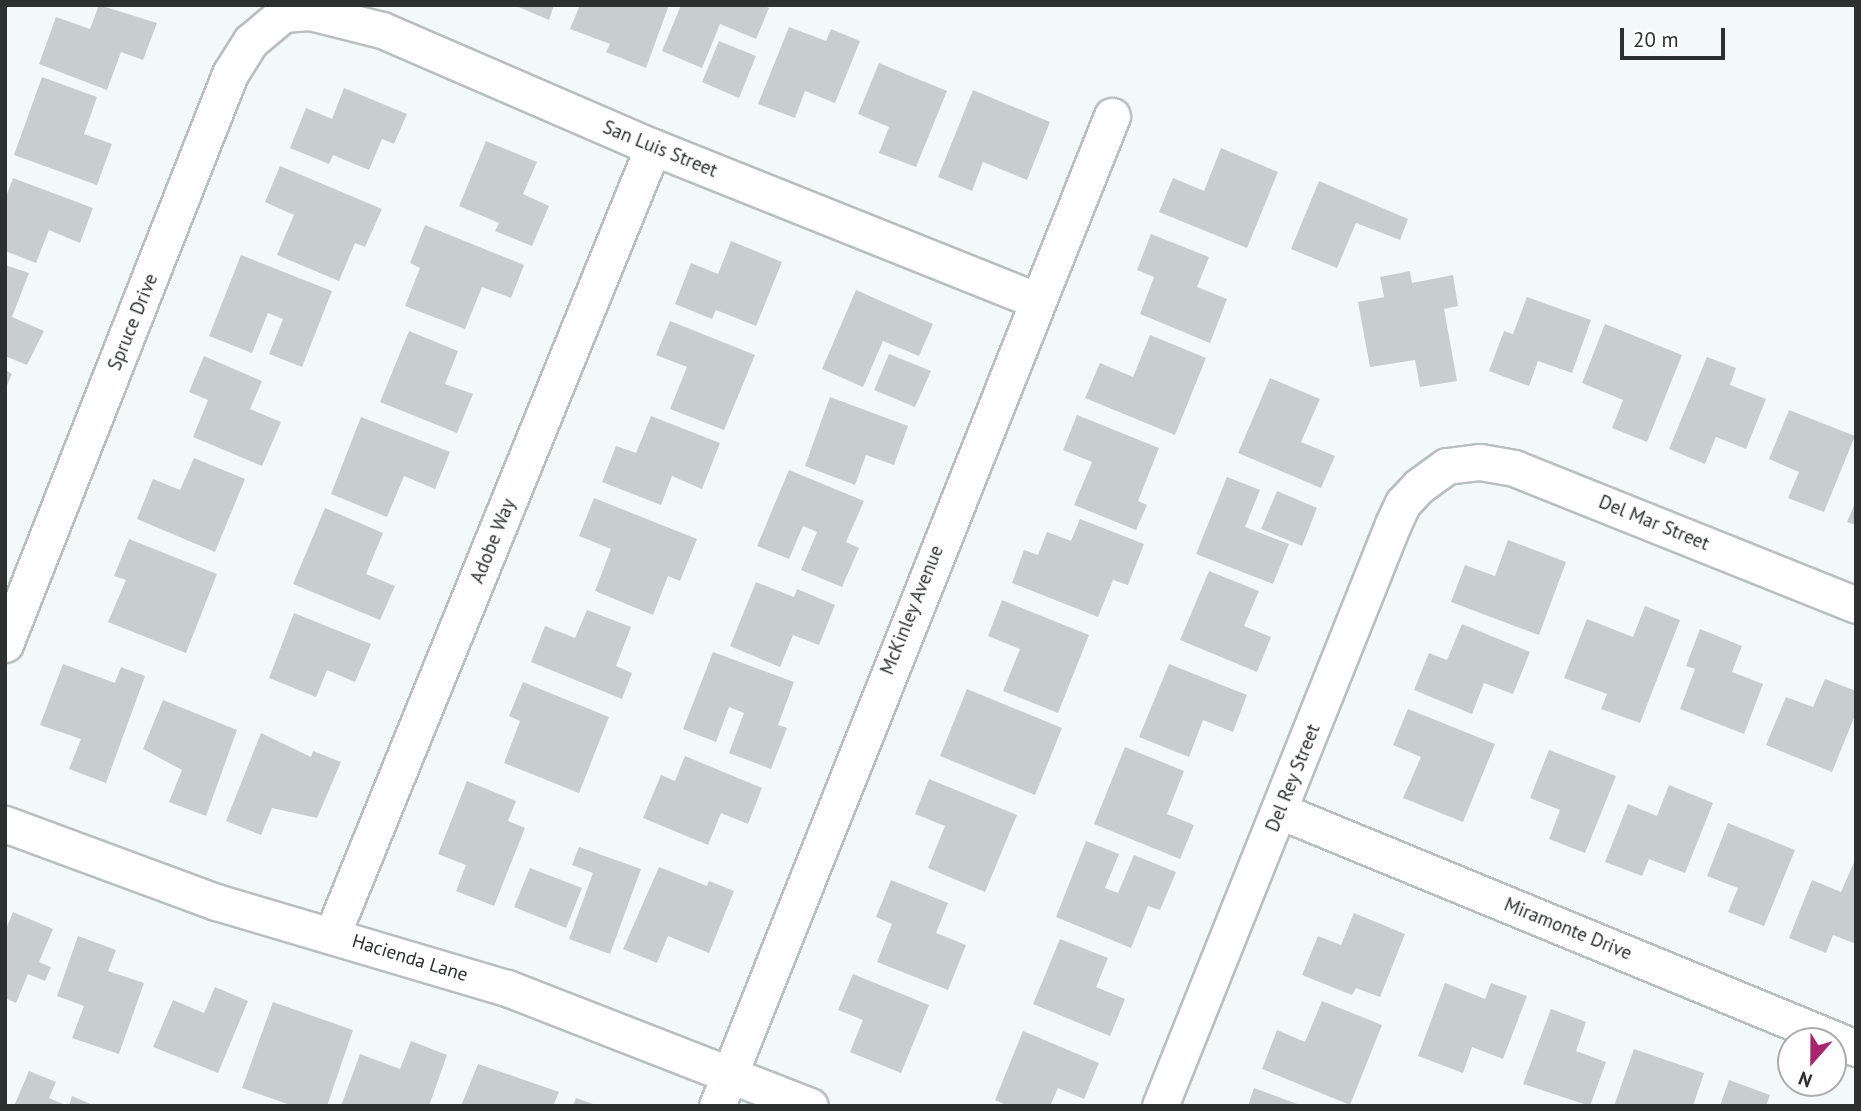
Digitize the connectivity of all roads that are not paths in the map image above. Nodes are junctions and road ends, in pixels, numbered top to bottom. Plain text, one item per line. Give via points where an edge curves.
1 (283, 14) joint
2 (1112, 116) dead end
3 (653, 147) junction
4 (1036, 300) junction
5 (1447, 466) joint
6 (1856, 605) edge
7 (5, 644) edge
8 (1280, 811) junction
9 (5, 824) edge
10 (332, 935) junction
11 (1856, 1048) edge
12 (728, 1073) junction
13 (717, 1106) edge
14 (810, 1106) edge
15 (1160, 1106) edge

1 - 3 street, San Luis Street via 320,14 382,30
1 - 7 street, Spruce Drive via 251,41 230,74
2 - 4 street, McKinley Avenue
3 - 4 street, San Luis Street
3 - 10 street, Adobe Way
4 - 12 street, McKinley Avenue
5 - 6 street, Del Mar Street via 1480,463 1514,468
5 - 8 street, Del Rey Street via 1403,503
8 - 11 street, Miramonte Drive
8 - 15 street, Del Rey Street
9 - 10 street, Hacienda Lane via 216,902
10 - 12 street, Hacienda Lane via 507,988
12 - 13 street, McKinley Avenue
12 - 14 street, Hacienda Lane

